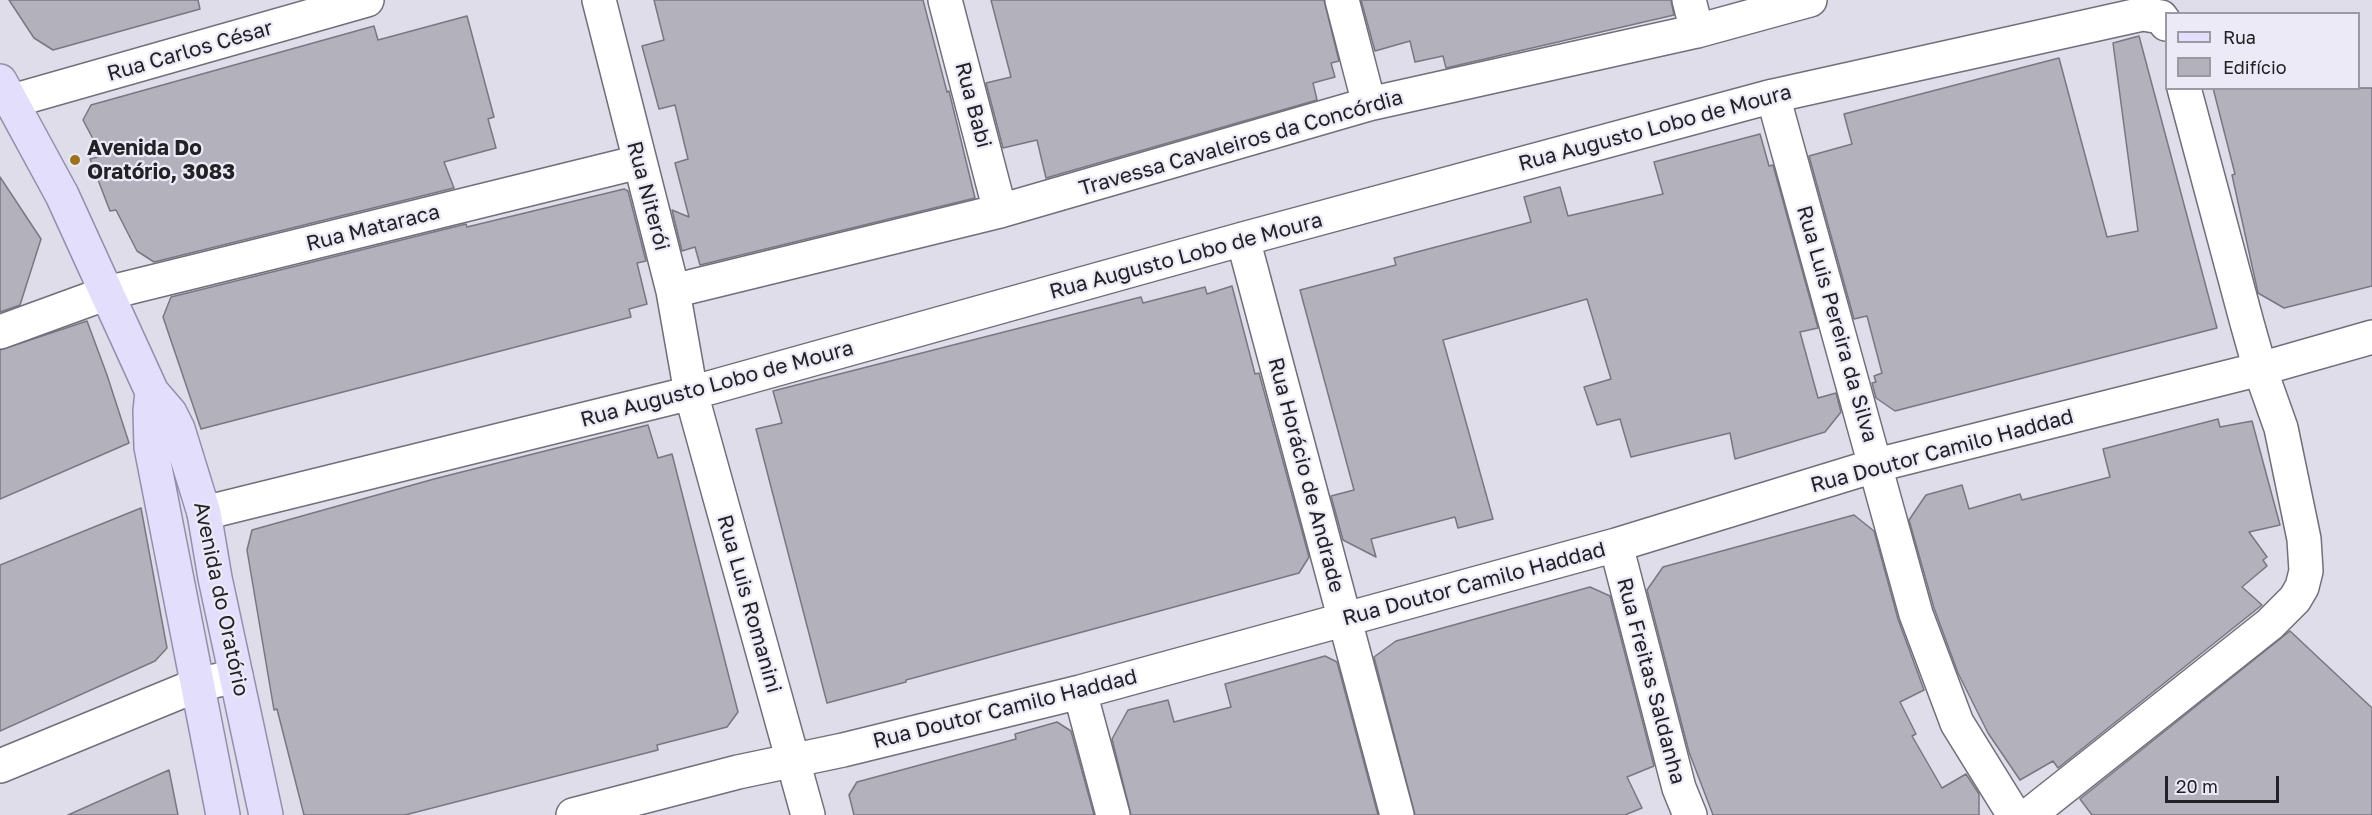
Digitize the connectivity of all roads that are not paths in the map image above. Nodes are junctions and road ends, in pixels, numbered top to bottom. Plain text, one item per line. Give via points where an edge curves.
1 (367, 0) edge
2 (599, 0) edge
3 (945, 0) edge
4 (1342, 0) edge
5 (1810, 0) edge
6 (1693, 15) edge
7 (2165, 22) edge
8 (2185, 90) edge
9 (6, 91) edge
10 (1773, 96) junction
11 (1369, 104) junction
12 (639, 162) junction
13 (1000, 211) junction
14 (1243, 239) junction
15 (673, 291) junction
16 (106, 293) junction
17 (0, 332) edge
18 (2372, 337) edge
19 (2260, 369) junction
20 (152, 392) junction
21 (691, 393) junction
22 (1877, 465) junction
23 (204, 513) junction
24 (1616, 545) junction
25 (1345, 620) junction
26 (237, 676) junction
27 (197, 686) junction
28 (1080, 692) junction
29 (793, 760) junction
30 (0, 766) edge
31 (223, 815) edge
32 (266, 815) edge
33 (573, 815) edge
34 (808, 815) edge
35 (1113, 815) edge
36 (1397, 815) edge
37 (1690, 815) edge
38 (2014, 815) edge
39 (2029, 815) edge

1 - 9 street, Rua Carlos César
2 - 12 street, Rua Niterói
3 - 13 street, Rua Babi
4 - 11 street
5 - 6 street, Travessa Cavaleiros da Concórdia
6 - 11 street, Travessa Cavaleiros da Concórdia
7 - 10 street, Rua Augusto Lobo de Moura via 2162,17 2143,14
8 - 19 street
9 - 16 main road, Avenida do Oratório via 62,195
10 - 14 street, Rua Augusto Lobo de Moura
10 - 22 street, Rua Luis Pereira da Silva
11 - 13 street, Travessa Cavaleiros da Concórdia
12 - 15 street, Rua Niterói
12 - 16 street, Rua Mataraca
13 - 15 street, Travessa Cavaleiros da Concórdia
14 - 21 street, Rua Augusto Lobo de Moura
14 - 25 street, Rua Horácio de Andrade
15 - 21 street, Rua Niterói
16 - 17 street, Rua Mataraca
16 - 20 main road, Avenida do Oratório
18 - 19 street, Rua Doutor Camilo Haddad
19 - 22 street, Rua Doutor Camilo Haddad
19 - 39 street via 2281,428 2304,539 2306,571 2302,587 2270,624
20 - 23 main road, Avenida do Oratório via 178,429
20 - 27 main road, Avenida do Oratório via 151,447
21 - 23 street, Rua Augusto Lobo de Moura
21 - 29 street, Rua Luis Romanini
22 - 24 street, Rua Doutor Camilo Haddad
22 - 38 street, Rua Luis Pereira da Silva via 1916,614 1957,723
23 - 26 main road, Avenida do Oratório
24 - 25 street, Rua Doutor Camilo Haddad
24 - 37 street, Rua Freitas Saldanha via 1679,788
25 - 28 street, Rua Doutor Camilo Haddad
25 - 36 street, Rua Horácio de Andrade
26 - 27 street
26 - 32 main road, Avenida do Oratório
27 - 30 street
27 - 31 main road, Avenida do Oratório
28 - 29 street, Rua Doutor Camilo Haddad
28 - 35 street
29 - 33 street, Rua Doutor Camilo Haddad
29 - 34 street, Rua Luis Romanini

